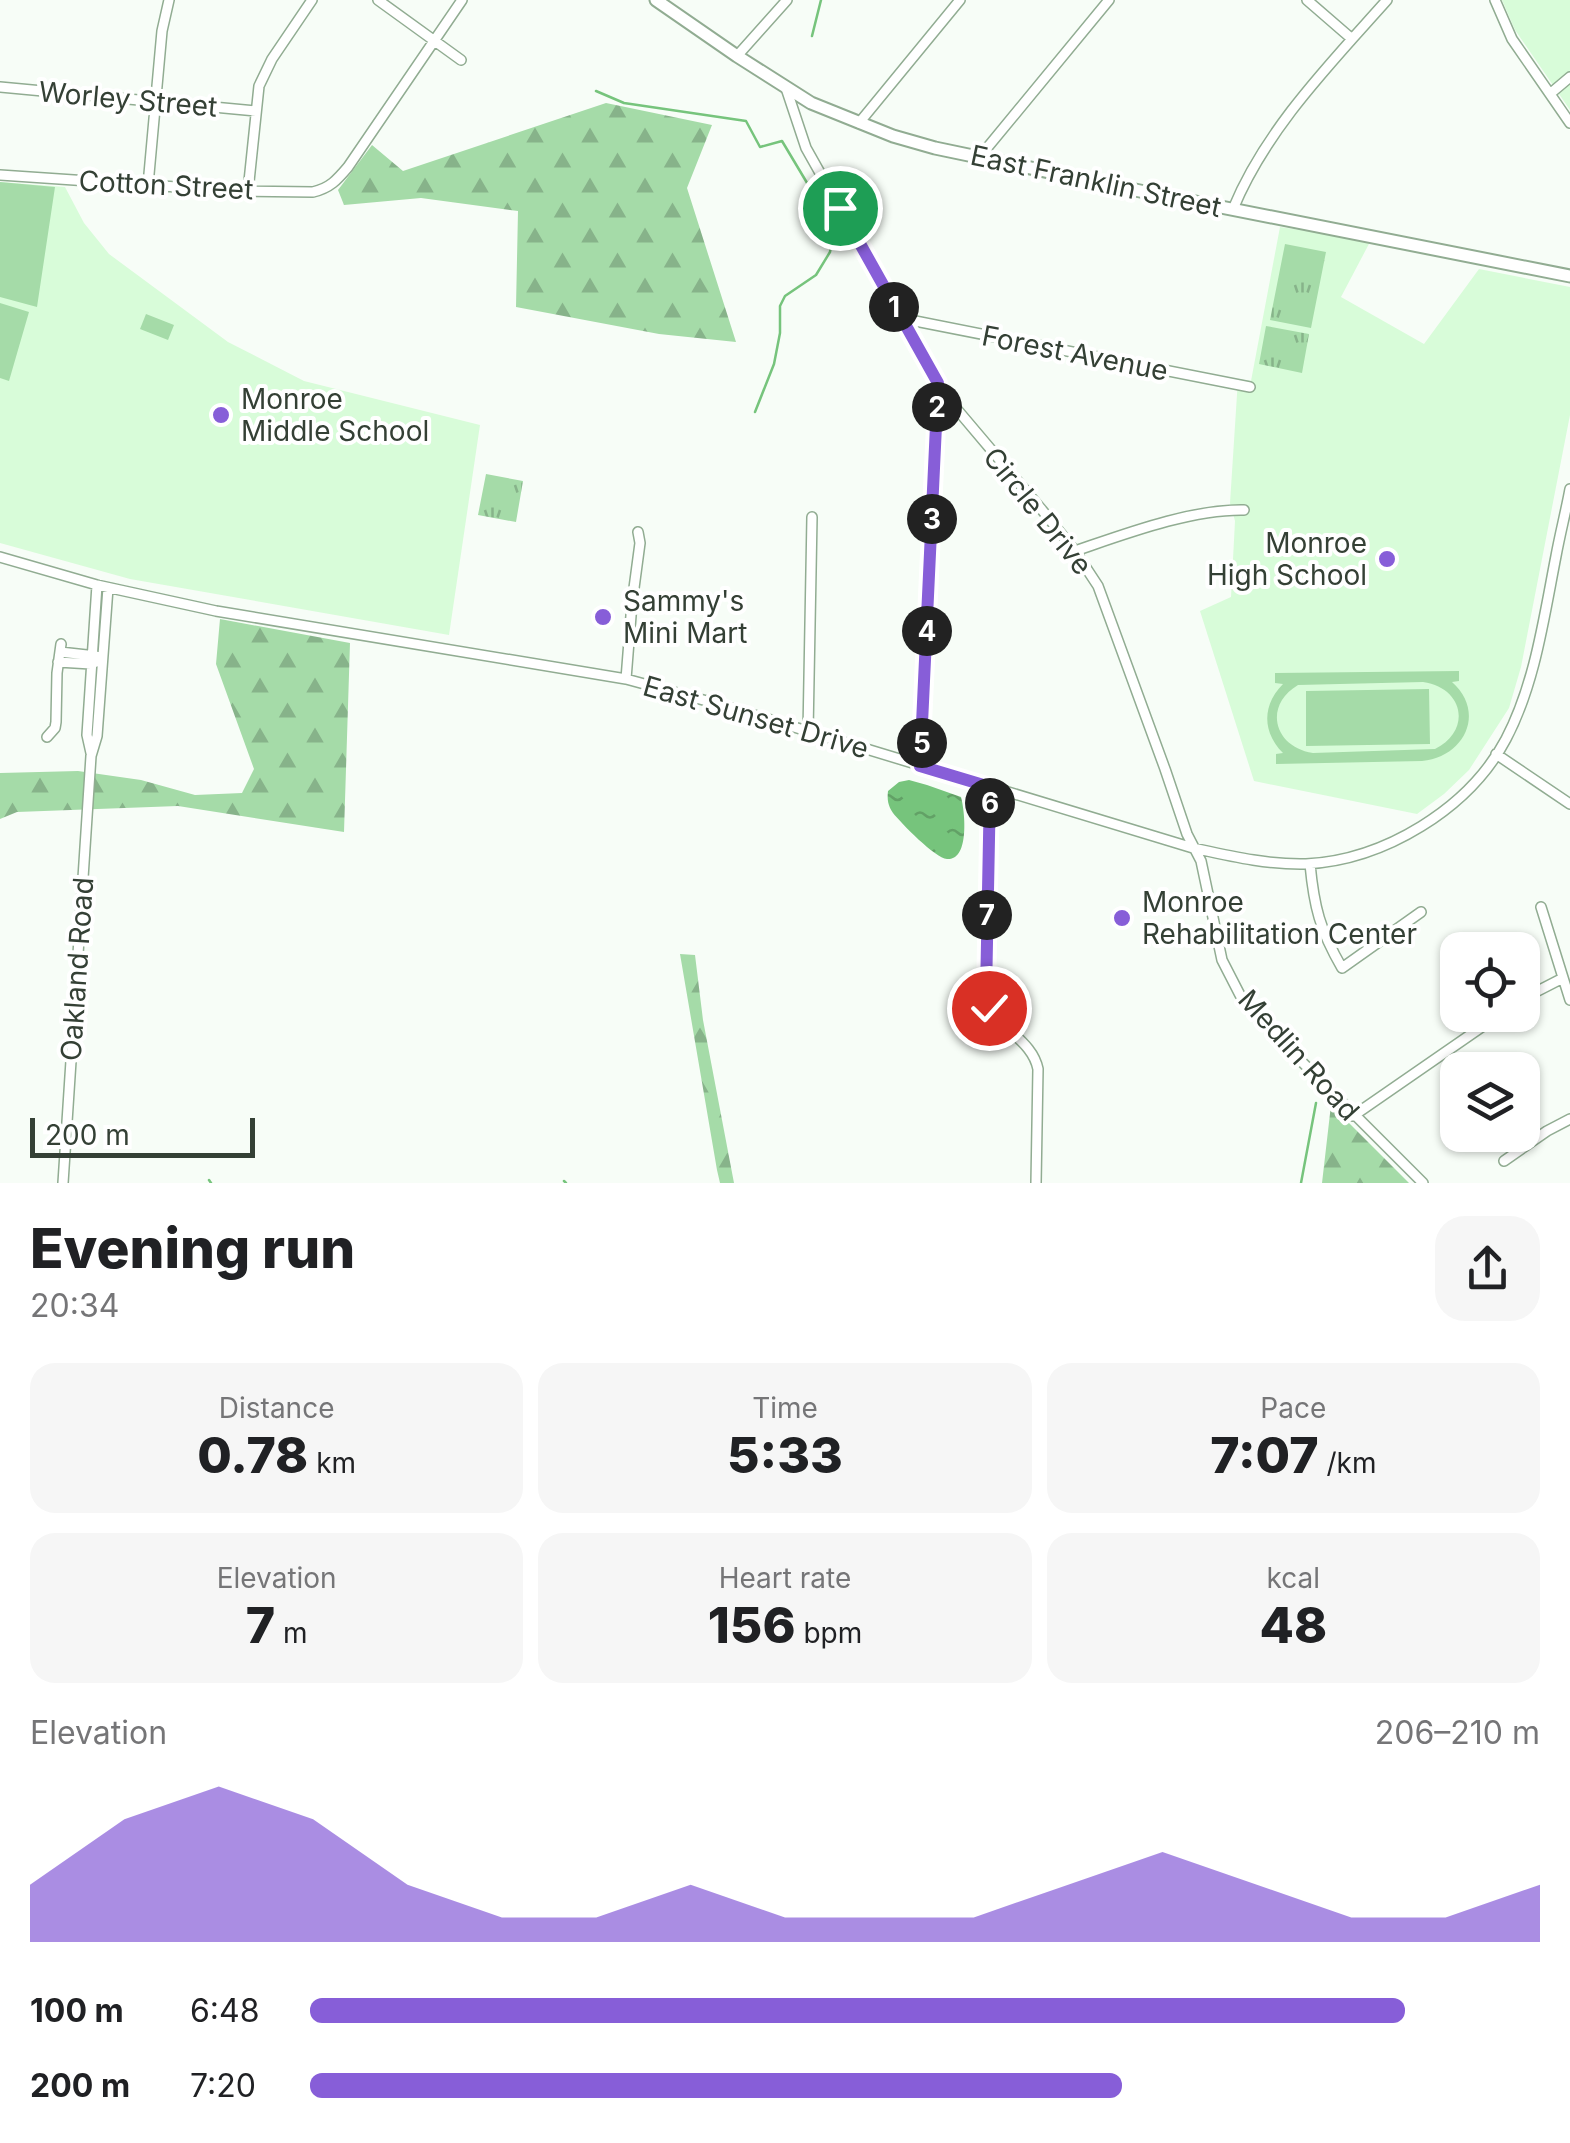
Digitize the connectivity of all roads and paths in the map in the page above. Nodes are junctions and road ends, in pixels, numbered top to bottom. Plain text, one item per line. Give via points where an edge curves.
1 (170, 0) edge
2 (312, 0) edge
3 (378, 0) edge
4 (462, 0) edge
5 (656, 0) edge
6 (786, 0) edge
7 (960, 0) edge
8 (1307, 0) edge
9 (1387, 0) edge
10 (1494, 0) edge
11 (1107, 1) edge
12 (1352, 39) junction
13 (435, 40) junction
14 (737, 56) junction
15 (462, 60) dead end
16 (1570, 78) edge
17 (0, 87) edge
18 (786, 88) junction
19 (1551, 94) junction
20 (156, 102) junction
21 (256, 111) junction
22 (1570, 123) edge
23 (858, 124) junction
24 (982, 158) junction
25 (0, 176) edge
26 (148, 184) junction
27 (248, 191) junction
28 (1233, 210) junction
29 (1570, 276) edge
30 (900, 318) junction
31 (938, 383) junction
32 (1250, 387) dead end
33 (1570, 489) edge
34 (1244, 510) dead end
35 (812, 517) dead end
36 (638, 532) dead end
37 (1074, 550) junction
38 (0, 557) edge
39 (103, 586) junction
40 (103, 658) junction
41 (92, 659) junction
42 (626, 679) junction
43 (808, 732) junction
44 (47, 737) dead end
45 (1496, 754) junction
46 (92, 756) junction
47 (920, 766) junction
48 (990, 787) junction
49 (1570, 804) edge
50 (1194, 848) junction
51 (1310, 864) junction
52 (1541, 906) dead end
53 (1421, 912) dead end
54 (1564, 978) junction
55 (1540, 991) edge
56 (1570, 1000) edge
57 (1474, 1032) edge
58 (1353, 1116) junction
59 (1570, 1119) edge
60 (1504, 1161) dead end
61 (63, 1183) edge
62 (1036, 1183) edge
63 (1423, 1183) edge

1 - 20 street
2 - 21 street via 272,59
3 - 13 street
4 - 13 street
5 - 14 main road, East Franklin Street
6 - 14 street
7 - 23 street
8 - 12 street
9 - 12 street
10 - 19 street
11 - 24 street
12 - 28 street via 1264,150
13 - 15 street
13 - 27 street, Cotton Street via 332,186
14 - 18 main road, East Franklin Street
16 - 19 street
17 - 20 street, Worley Street
18 - 23 main road, East Franklin Street
18 - 30 street, Circle Drive via 806,148
19 - 22 street
20 - 21 street, Worley Street
20 - 26 street
21 - 27 street
23 - 24 main road, East Franklin Street
24 - 28 main road, East Franklin Street
25 - 26 street, Cotton Street
26 - 27 street, Cotton Street
28 - 29 main road, East Franklin Street
30 - 31 street, Circle Drive
30 - 32 street, Forest Avenue
31 - 37 street, Circle Drive
31 - 47 street
33 - 45 street, East Sunset Drive via 1526,689
34 - 37 street via 1204,514
35 - 43 street
36 - 42 street
37 - 50 street, Circle Drive via 1101,593
38 - 39 street, East Sunset Drive
39 - 40 street, Oakland Road
39 - 41 street, Oakland Road
39 - 42 street, East Sunset Drive
40 - 41 street
40 - 46 street, Oakland Road
41 - 44 street via 60,652 56,722
41 - 46 street, Oakland Road
42 - 43 street, East Sunset Drive
43 - 47 street, East Sunset Drive
45 - 49 street
45 - 51 street, East Sunset Drive via 1460,797 1410,832 1365,853
46 - 61 street, Oakland Road
47 - 48 street, East Sunset Drive
48 - 50 street, East Sunset Drive
48 - 62 street via 986,999 998,1021 1036,1058
50 - 51 street, East Sunset Drive
50 - 58 street, Medlin Road via 1222,960 1240,995
51 - 53 street via 1318,918 1342,968
52 - 54 street
54 - 55 street
54 - 56 street
57 - 58 street
58 - 63 street, Medlin Road
59 - 60 street

